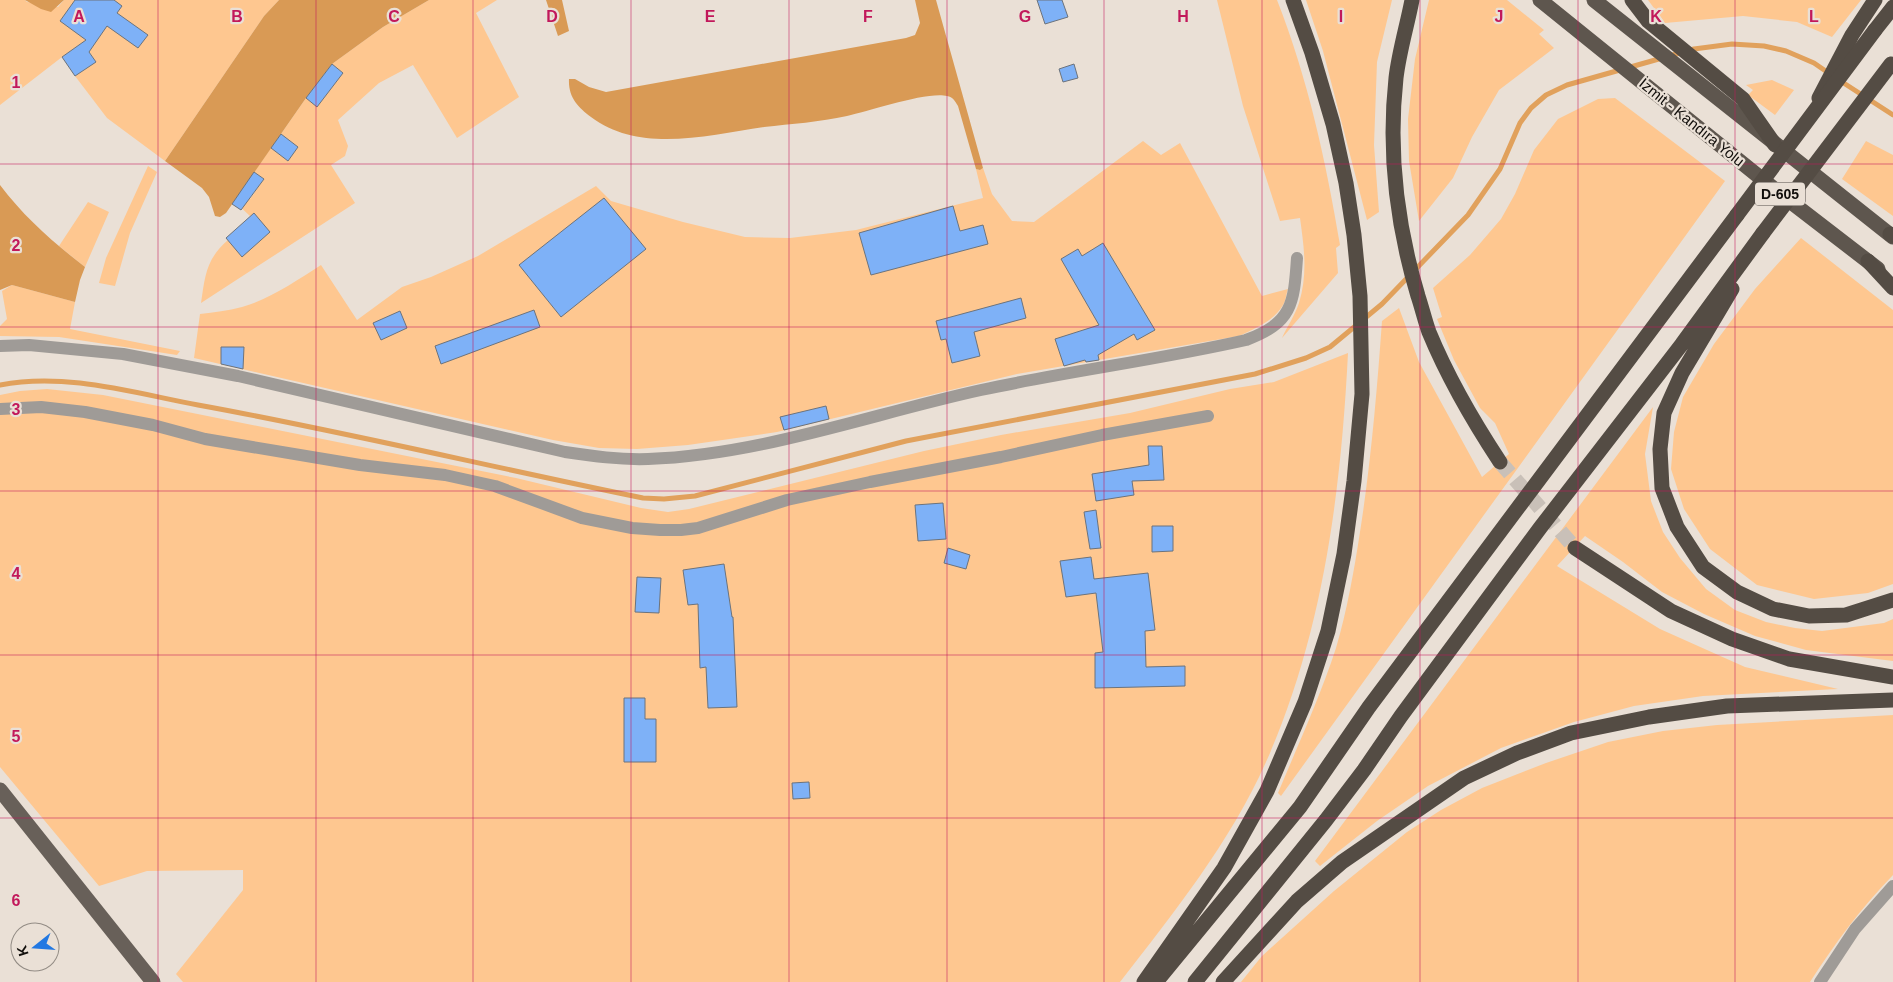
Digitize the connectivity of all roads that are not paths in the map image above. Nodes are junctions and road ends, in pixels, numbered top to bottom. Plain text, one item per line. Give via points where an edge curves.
1 (1293, 0) edge
2 (1412, 0) edge
3 (1540, 0) edge
4 (1594, 0) edge
5 (1632, 0) edge
6 (1875, 0) edge
7 (1893, 7) edge
8 (1892, 62) edge
9 (1806, 123) junction
10 (1776, 145) junction
11 (1764, 233) junction
12 (1892, 236) edge
13 (1297, 258) dead end
14 (1868, 261) junction
15 (1893, 281) edge
16 (1893, 288) edge
17 (0, 346) edge
18 (0, 409) edge
19 (1208, 416) dead end
20 (1500, 462) tunnel mouth
21 (1575, 548) tunnel mouth
22 (1893, 600) edge
23 (1893, 677) edge
24 (1893, 700) edge
25 (0, 790) edge
26 (1893, 886) edge
27 (153, 982) edge
28 (1144, 982) edge
29 (1156, 982) edge
30 (1195, 982) edge
31 (1223, 982) edge
32 (1820, 982) edge

1 - 28 highway via 1333,124 1346,183 1360,296 1362,394 1344,554 1328,632 1305,702 1267,791 1224,868
2 - 20 highway via 1396,77 1396,184 1402,233 1429,332 1466,408
3 - 14 highway, İzmit - Kandıra Yolu / D-605
4 - 10 highway, D-605
5 - 10 highway via 1648,21 1743,99
6 - 9 highway, bridge via 1852,35
7 - 9 highway, bridge
8 - 11 highway, bridge
9 - 29 highway, bridge via 1369,707 1300,807
10 - 12 highway, D-605
11 - 22 highway via 1682,373 1664,413 1660,450 1662,488 1677,527 1703,567 1737,592 1774,609 1809,616 1846,615
11 - 30 highway via 1528,544 1359,778
13 - 17 street via 1295,291 1282,320 1246,340 981,390 748,447 693,456 647,459 565,452 238,376 123,354 28,345
14 - 15 highway, İzmit - Kandıra Yolu / D-605
14 - 16 highway
18 - 19 street via 41,407 85,412 153,424 205,439 360,465 445,475 495,486 582,518 660,530 698,528 787,500
21 - 23 highway via 1671,611 1732,639 1789,659
24 - 31 highway via 1726,706 1572,733 1517,753 1464,778 1342,862 1297,901
25 - 27 main road
26 - 32 street via 1855,929

